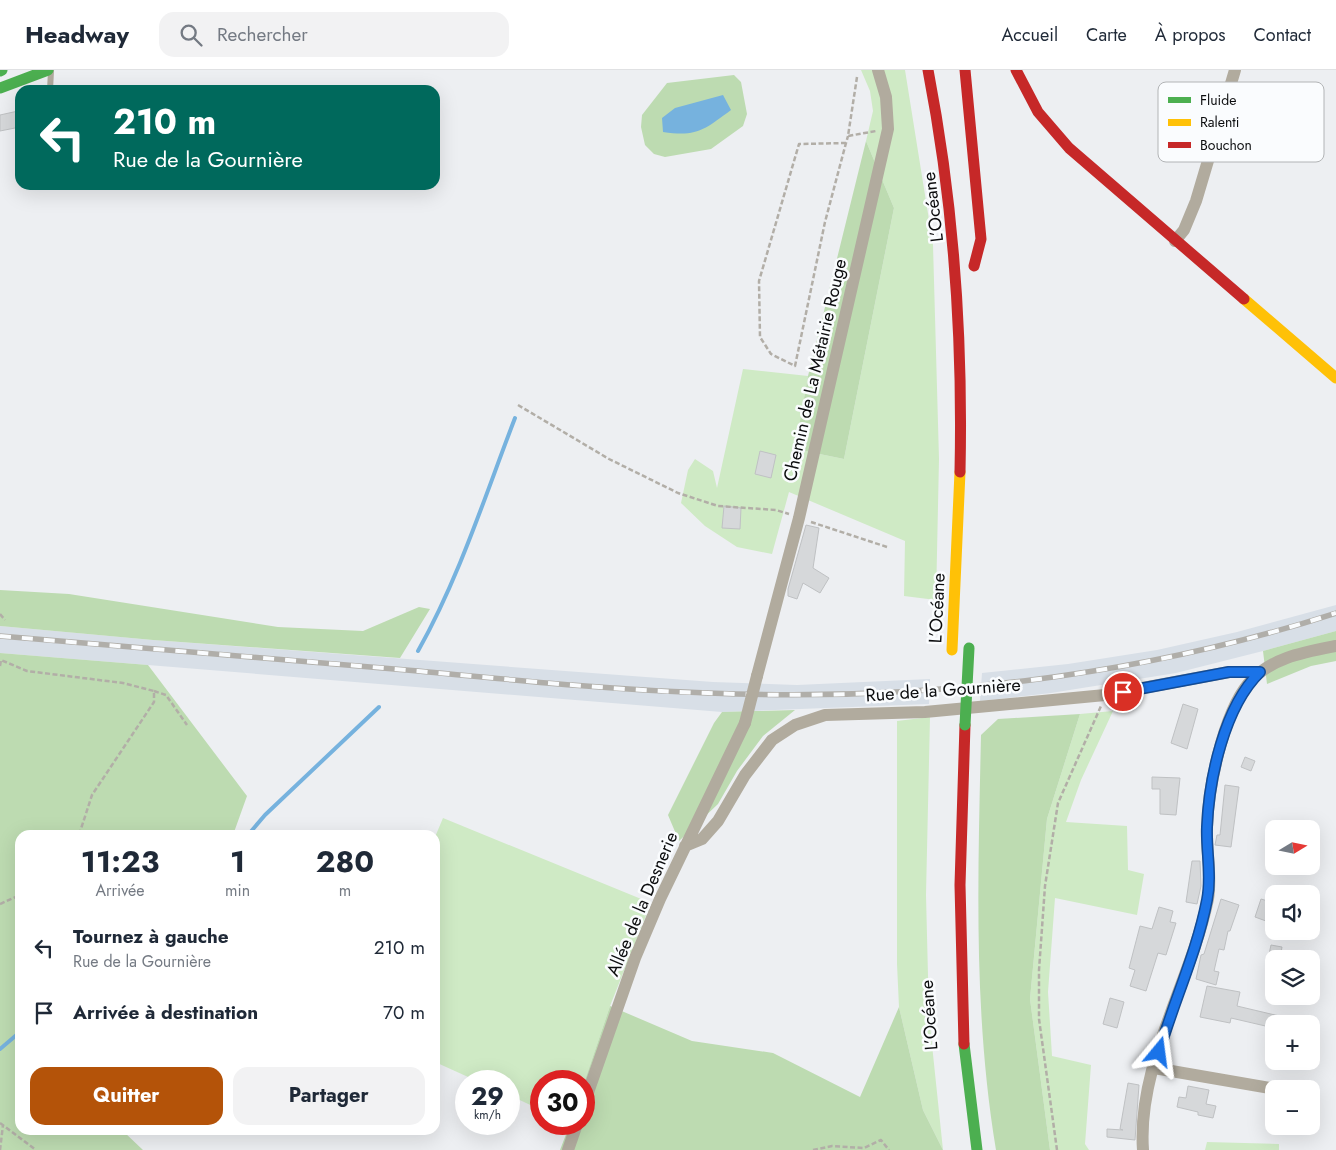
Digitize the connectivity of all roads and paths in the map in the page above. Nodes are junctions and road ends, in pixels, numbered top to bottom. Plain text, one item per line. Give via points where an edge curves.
1 (50, 70) edge
2 (878, 70) edge
3 (928, 70) edge
4 (965, 70) edge
5 (1016, 70) edge
6 (1235, 70) edge
7 (857, 77) dead end
8 (917, 77) dead end
9 (1231, 82) edge
10 (50, 85) edge
11 (0, 88) edge
12 (888, 129) junction
13 (848, 136) junction
14 (846, 143) junction
15 (945, 159) junction
16 (1208, 162) edge
17 (962, 167) dead end
18 (1175, 241) junction
19 (1336, 378) edge
20 (518, 406) dead end
21 (799, 518) junction
22 (888, 548) dead end
23 (0, 614) edge
24 (5, 620) dead end
25 (969, 643) dead end
26 (1336, 646) edge
27 (952, 654) dead end
28 (0, 666) edge
29 (1260, 672) junction
30 (757, 676) joint
31 (154, 691) junction
32 (1105, 695) junction
33 (950, 697) dead end
34 (187, 725) dead end
35 (949, 726) dead end
36 (82, 830) edge
37 (685, 846) junction
38 (15, 897) edge
39 (0, 904) edge
40 (1154, 1068) junction
41 (595, 1073) edge
42 (1265, 1087) edge
43 (0, 1123) edge
44 (3, 1125) junction
45 (15, 1134) edge
46 (16, 1135) edge
47 (573, 1135) edge
48 (0, 1150) edge
49 (36, 1150) edge
50 (568, 1150) edge
51 (813, 1150) edge
52 (890, 1150) edge
53 (977, 1150) edge
54 (1057, 1150) edge
55 (1143, 1150) edge

1 - 10 lane
1 - 11 main road
2 - 12 street, Chemin de La Métairie Rouge via 886,97
3 - 15 main road, L’Océane
4 - 17 main road, L’Océane via 981,239 974,271
5 - 18 main road via 1051,130
6 - 9 street
7 - 13 path
8 - 15 main road via 930,134
12 - 13 path
12 - 21 street, Chemin de La Métairie Rouge
13 - 14 path
14 - 14 path via 826,222 795,366 771,354 760,337 759,281 799,144
15 - 27 main road, L’Océane via 959,292 962,385
16 - 18 street via 1196,201 1184,230
18 - 19 main road
20 - 21 path via 610,459 678,493 718,506 776,510
21 - 22 path
21 - 30 street, Chemin de La Métairie Rouge
23 - 24 path
25 - 53 main road, L’Océane, bridge via 959,865 960,970 966,1066
26 - 29 street via 1289,657
28 - 31 path via 1,660 27,671 123,683
29 - 32 street, Rue de la Gournière via 1229,672
29 - 40 street via 1238,701 1213,774 1206,829 1208,897
30 - 37 street, Allée de la Desnerie, bridge via 745,723
31 - 34 path via 166,695
31 - 36 path via 154,702 92,795
32 - 37 street, Rue de la Gournière via 925,712 825,715 795,725 772,740 745,775 718,821 702,839
32 - 54 path via 1058,803 1045,886 1039,1019
33 - 35 main road
37 - 41 street, Allée de la Desnerie via 635,958
38 - 39 path
40 - 42 street
40 - 55 street via 1144,1104
43 - 44 path
44 - 45 path
44 - 48 path
46 - 49 path
47 - 50 street
51 - 52 path via 832,1146 864,1148 881,1140

